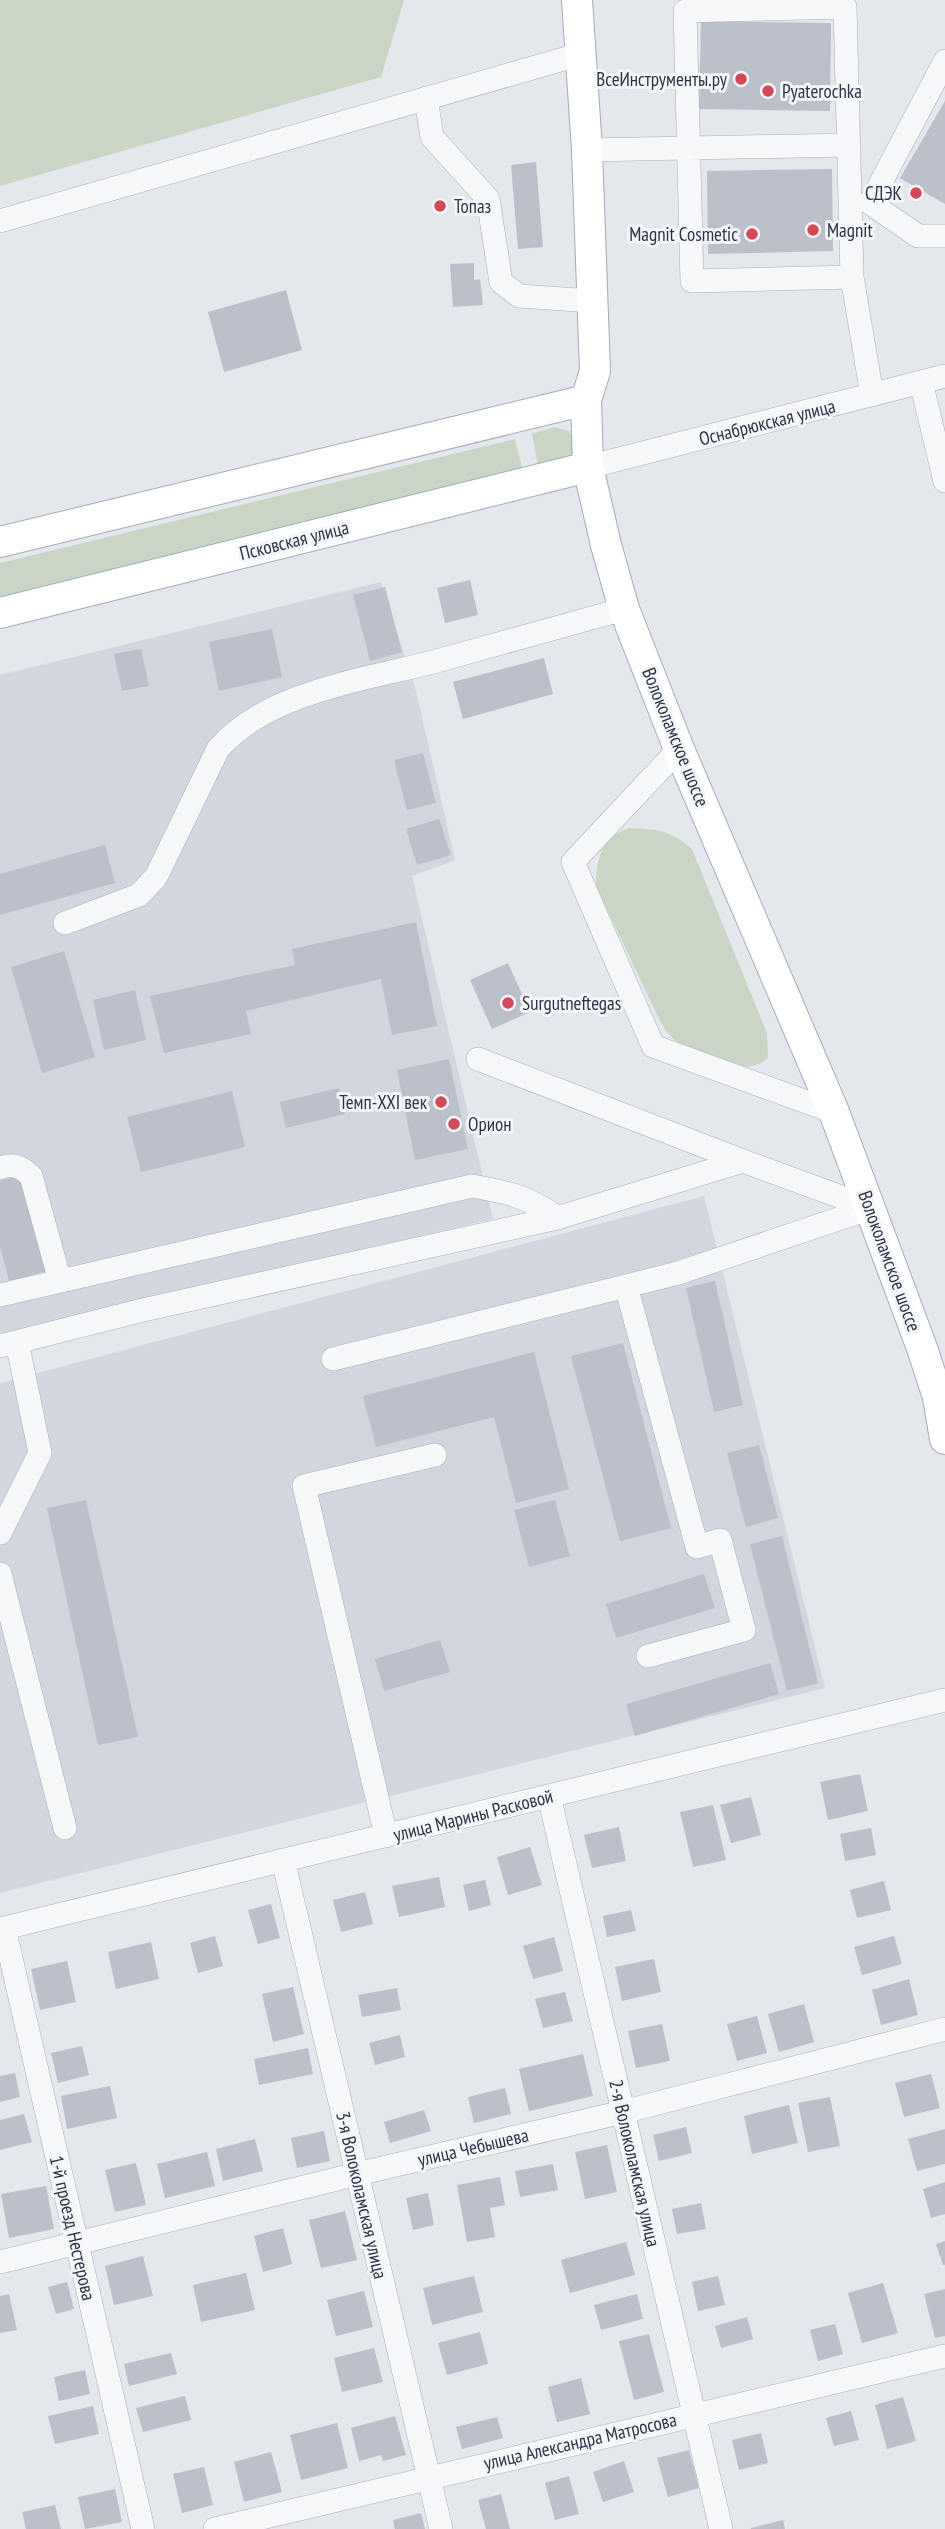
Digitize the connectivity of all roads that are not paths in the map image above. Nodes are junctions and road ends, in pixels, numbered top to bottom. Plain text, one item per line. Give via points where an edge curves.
1 (577, 0) edge
2 (581, 54) junction
3 (945, 61) edge
4 (426, 98) junction
5 (849, 145) junction
6 (689, 149) junction
7 (587, 150) junction
8 (0, 221) edge
9 (945, 236) edge
10 (852, 277) junction
11 (593, 300) junction
12 (945, 376) edge
13 (921, 382) junction
14 (872, 395) junction
15 (586, 400) junction
16 (588, 467) junction
17 (944, 476) edge
18 (0, 542) edge
19 (624, 609) junction
20 (0, 612) edge
21 (679, 749) junction
22 (65, 923) dead end
23 (478, 1059) dead end
24 (834, 1112) junction
25 (743, 1161) junction
26 (0, 1168) edge
27 (871, 1208) junction
28 (556, 1218) junction
29 (60, 1281) junction
30 (626, 1286) junction
31 (0, 1293) edge
32 (8, 1344) edge
33 (333, 1359) dead end
34 (941, 1396) edge
35 (945, 1439) edge
36 (435, 1455) dead end
37 (0, 1533) edge
38 (0, 1574) edge
39 (648, 1656) dead end
40 (945, 1700) edge
41 (549, 1796) junction
42 (65, 1828) dead end
43 (386, 1836) junction
44 (283, 1860) junction
45 (2, 1928) edge
46 (945, 2029) edge
47 (622, 2112) junction
48 (357, 2174) junction
49 (77, 2244) junction
50 (0, 2262) edge
51 (945, 2356) edge
52 (694, 2414) junction
53 (429, 2477) junction
54 (143, 2529) edge
55 (215, 2529) edge
56 (441, 2529) edge
57 (721, 2529) edge

1 - 2 main road, Волоколамское шоссе
2 - 4 street
2 - 7 main road, Волоколамское шоссе
3 - 9 street via 870,203 918,236
4 - 8 street
4 - 11 street via 432,137 488,199 501,282 519,296
5 - 6 street
5 - 6 street via 845,7 685,11
5 - 10 street
6 - 7 street
6 - 10 street via 692,281
7 - 11 main road, Волоколамское шоссе
10 - 14 street
11 - 15 main road, Волоколамское шоссе via 595,371
12 - 13 street, Оснабрюкская улица
13 - 14 street, Оснабрюкская улица
13 - 17 street
14 - 16 street, Оснабрюкская улица
15 - 16 main road, Волоколамское шоссе
15 - 18 main road
16 - 19 main road, Волоколамское шоссе
16 - 20 main road, Псковская улица
19 - 21 main road, Волоколамское шоссе
19 - 22 street via 360,680 300,698 249,721 218,749 156,877 139,895
21 - 24 main road, Волоколамское шоссе
21 - 24 street via 573,862 653,1046
23 - 25 street
24 - 27 main road, Волоколамское шоссе
25 - 27 street
25 - 28 street
26 - 29 street via 10,1164 31,1176
27 - 30 street
27 - 34 main road, Волоколамское шоссе
28 - 29 street via 537,1203 512,1193 472,1186
28 - 32 street
29 - 31 street
30 - 33 street
30 - 39 street via 697,1547 720,1540 744,1630
32 - 37 street via 40,1453
34 - 35 main road, Волоколамское шоссе
36 - 43 street via 304,1486
38 - 42 street
40 - 41 street, улица Марины Расковой
41 - 43 street, улица Марины Расковой
41 - 47 street, 2-я Волоколамская улица
43 - 44 street, улица Марины Расковой
44 - 45 street, улица Марины Расковой
44 - 48 street, 3-я Волоколамская улица
45 - 49 street, 1-й проезд Нестерова
46 - 47 street, улица Чебышева
47 - 48 street, улица Чебышева
47 - 52 street, 2-я Волоколамская улица
48 - 49 street, улица Чебышева
48 - 53 street, 3-я Волоколамская улица
49 - 50 street, улица Чебышева
49 - 54 street, 1-й проезд Нестерова
51 - 52 street, улица Александра Матросова
52 - 53 street, улица Александра Матросова
52 - 57 street, 2-я Волоколамская улица
53 - 55 street, улица Александра Матросова
53 - 56 street, 3-я Волоколамская улица

